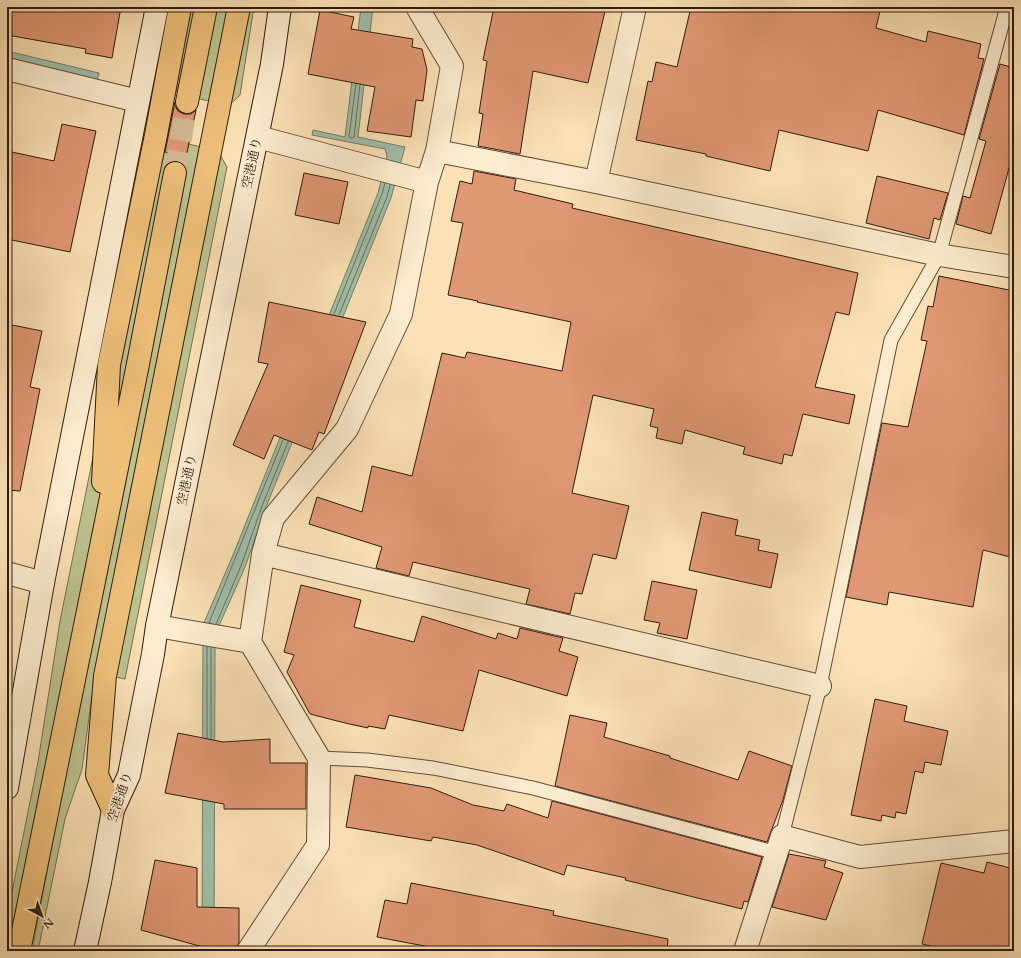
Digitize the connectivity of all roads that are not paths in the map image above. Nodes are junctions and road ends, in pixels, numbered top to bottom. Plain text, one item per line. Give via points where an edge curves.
1 (157, 7) edge
2 (180, 7) edge
3 (206, 7) edge
4 (239, 7) edge
5 (280, 7) edge
6 (417, 7) edge
7 (635, 7) edge
8 (1007, 7) edge
9 (7, 69) edge
10 (138, 101) junction
11 (187, 102) tunnel mouth
12 (258, 137) junction
13 (437, 151) junction
14 (175, 173) tunnel mouth
15 (427, 182) junction
16 (596, 182) junction
17 (939, 255) junction
18 (1014, 267) edge
19 (263, 554) junction
20 (99, 559) junction
21 (7, 573) edge
22 (43, 583) junction
23 (157, 626) junction
24 (250, 642) junction
25 (820, 686) junction
26 (319, 758) junction
27 (7, 788) edge
28 (113, 810) junction
29 (1014, 841) edge
30 (779, 844) junction
31 (19, 951) edge
32 (85, 951) edge
33 (248, 951) edge
34 (745, 951) edge

1 - 10 street
2 - 20 highway via 110,365
3 - 11 highway
4 - 28 highway via 105,676 96,776
5 - 12 street, 空港通り
6 - 13 street via 452,66
7 - 16 street
8 - 17 lane
9 - 10 street
10 - 22 street
12 - 15 street
12 - 23 street, 空港通り
13 - 15 street
13 - 16 street
14 - 20 highway
15 - 19 street via 400,314 346,429 273,518
16 - 17 street
17 - 18 street
17 - 25 lane via 891,340
19 - 24 street
19 - 25 street
20 - 31 highway
21 - 22 street
22 - 27 street
23 - 24 street
23 - 28 street, 空港通り via 129,775
24 - 26 street
25 - 30 lane
26 - 30 lane via 367,760 433,768
26 - 33 street via 318,845
28 - 32 street, 空港通り
29 - 30 street via 860,856
30 - 34 street

